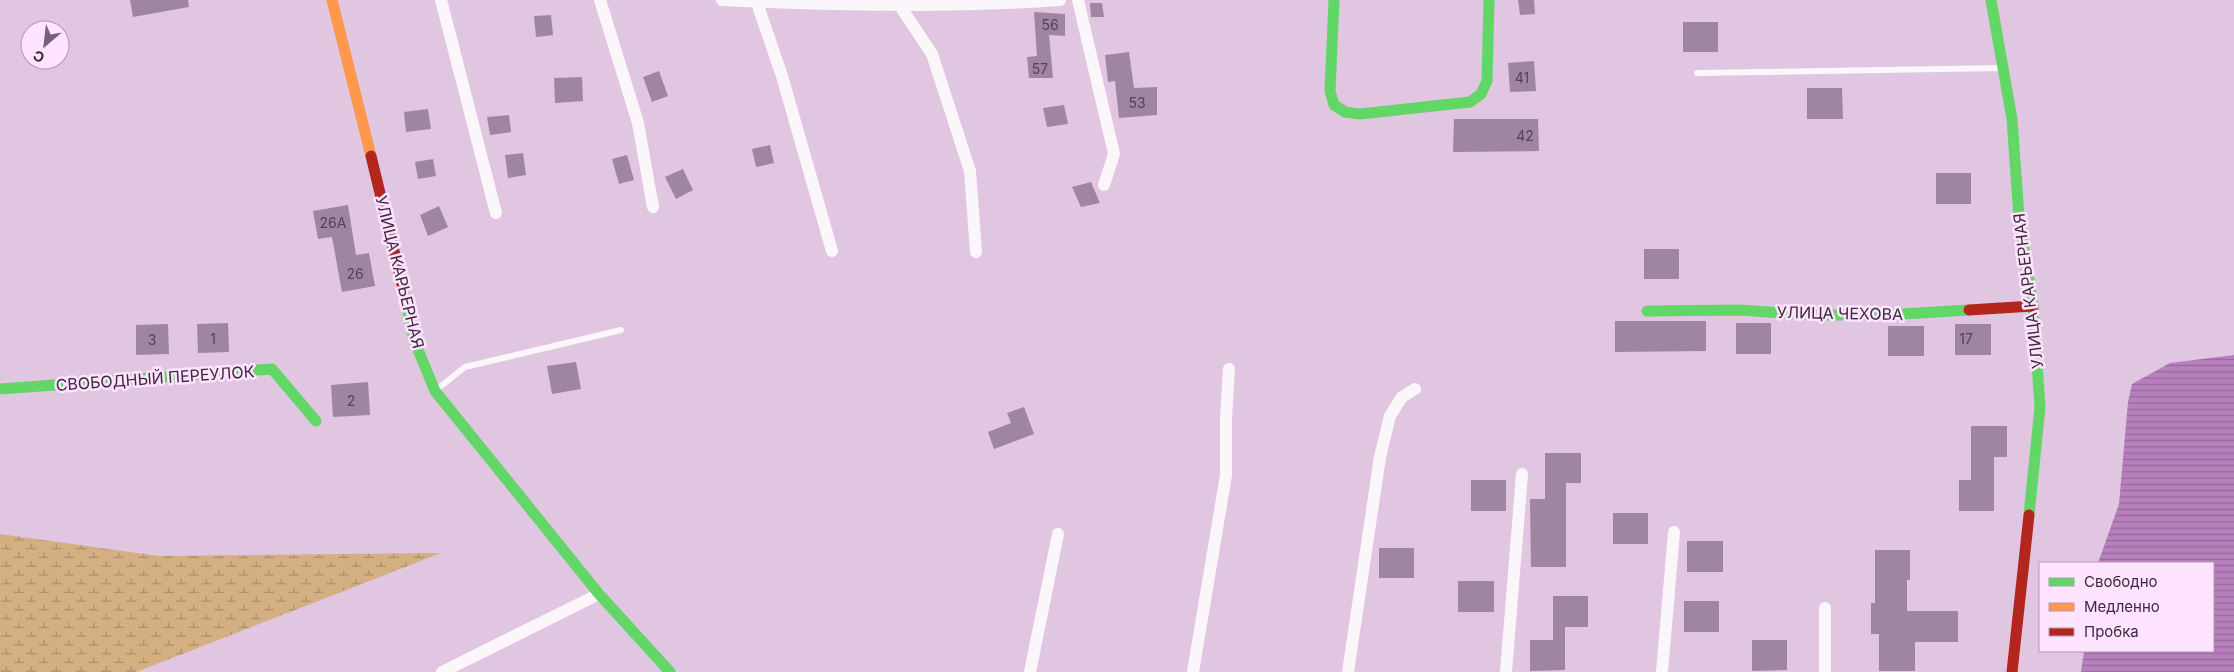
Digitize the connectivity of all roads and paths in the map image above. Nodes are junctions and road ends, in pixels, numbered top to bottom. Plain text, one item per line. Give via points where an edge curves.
1 (332, 0) edge
2 (341, 0) edge
3 (441, 0) edge
4 (600, 0) edge
5 (722, 0) edge
6 (730, 0) edge
7 (1060, 0) edge
8 (1078, 0) edge
9 (1334, 0) edge
10 (1489, 0) edge
11 (1991, 0) edge
12 (1020, 1) edge
13 (757, 3) junction
14 (900, 6) junction
15 (2003, 68) junction
16 (1697, 73) dead end
17 (1104, 185) dead end
18 (653, 207) dead end
19 (496, 213) dead end
20 (832, 250) dead end
21 (976, 252) dead end
22 (2033, 306) junction
23 (1647, 311) dead end
24 (621, 330) dead end
25 (1229, 369) dead end
26 (0, 389) edge
27 (1416, 389) dead end
28 (436, 391) junction
29 (316, 421) dead end
30 (1522, 474) dead end
31 (1674, 532) dead end
32 (1058, 534) dead end
33 (599, 594) junction
34 (1825, 608) dead end
35 (442, 672) edge
36 (670, 672) edge
37 (1030, 672) edge
38 (1193, 672) edge
39 (1348, 672) edge
40 (1506, 672) edge
41 (1662, 672) edge
42 (1825, 672) edge
43 (2012, 672) edge

1 - 2 street
1 - 28 street, УЛИЦА КАРЬЕРНАЯ via 414,340
3 - 19 street
4 - 18 street via 638,124
5 - 6 street
6 - 13 street
7 - 12 street
8 - 17 street via 1114,154
9 - 10 street via 1330,91 1334,105 1345,112 1360,114 1470,102 1481,94 1487,81
11 - 15 street, УЛИЦА КАРЬЕРНАЯ
12 - 14 street
13 - 14 street
13 - 20 street via 782,76
14 - 21 street via 932,54 970,171
15 - 16 lane
15 - 22 street, УЛИЦА КАРЬЕРНАЯ via 2012,119 2019,217
22 - 23 street, УЛИЦА ЧЕХОВА via 1886,315 1811,315 1739,310
22 - 43 street, УЛИЦА КАРЬЕРНАЯ via 2040,407
24 - 28 lane via 465,367
25 - 38 street via 1226,475
26 - 29 street, СВОБОДНЫЙ ПЕРЕУЛОК via 272,369
27 - 39 street via 1402,397 1388,424
28 - 33 street, УЛИЦА КАРЬЕРНАЯ
30 - 40 street
31 - 41 street
32 - 37 street
33 - 35 street
33 - 36 street, УЛИЦА КАРЬЕРНАЯ
34 - 42 street

